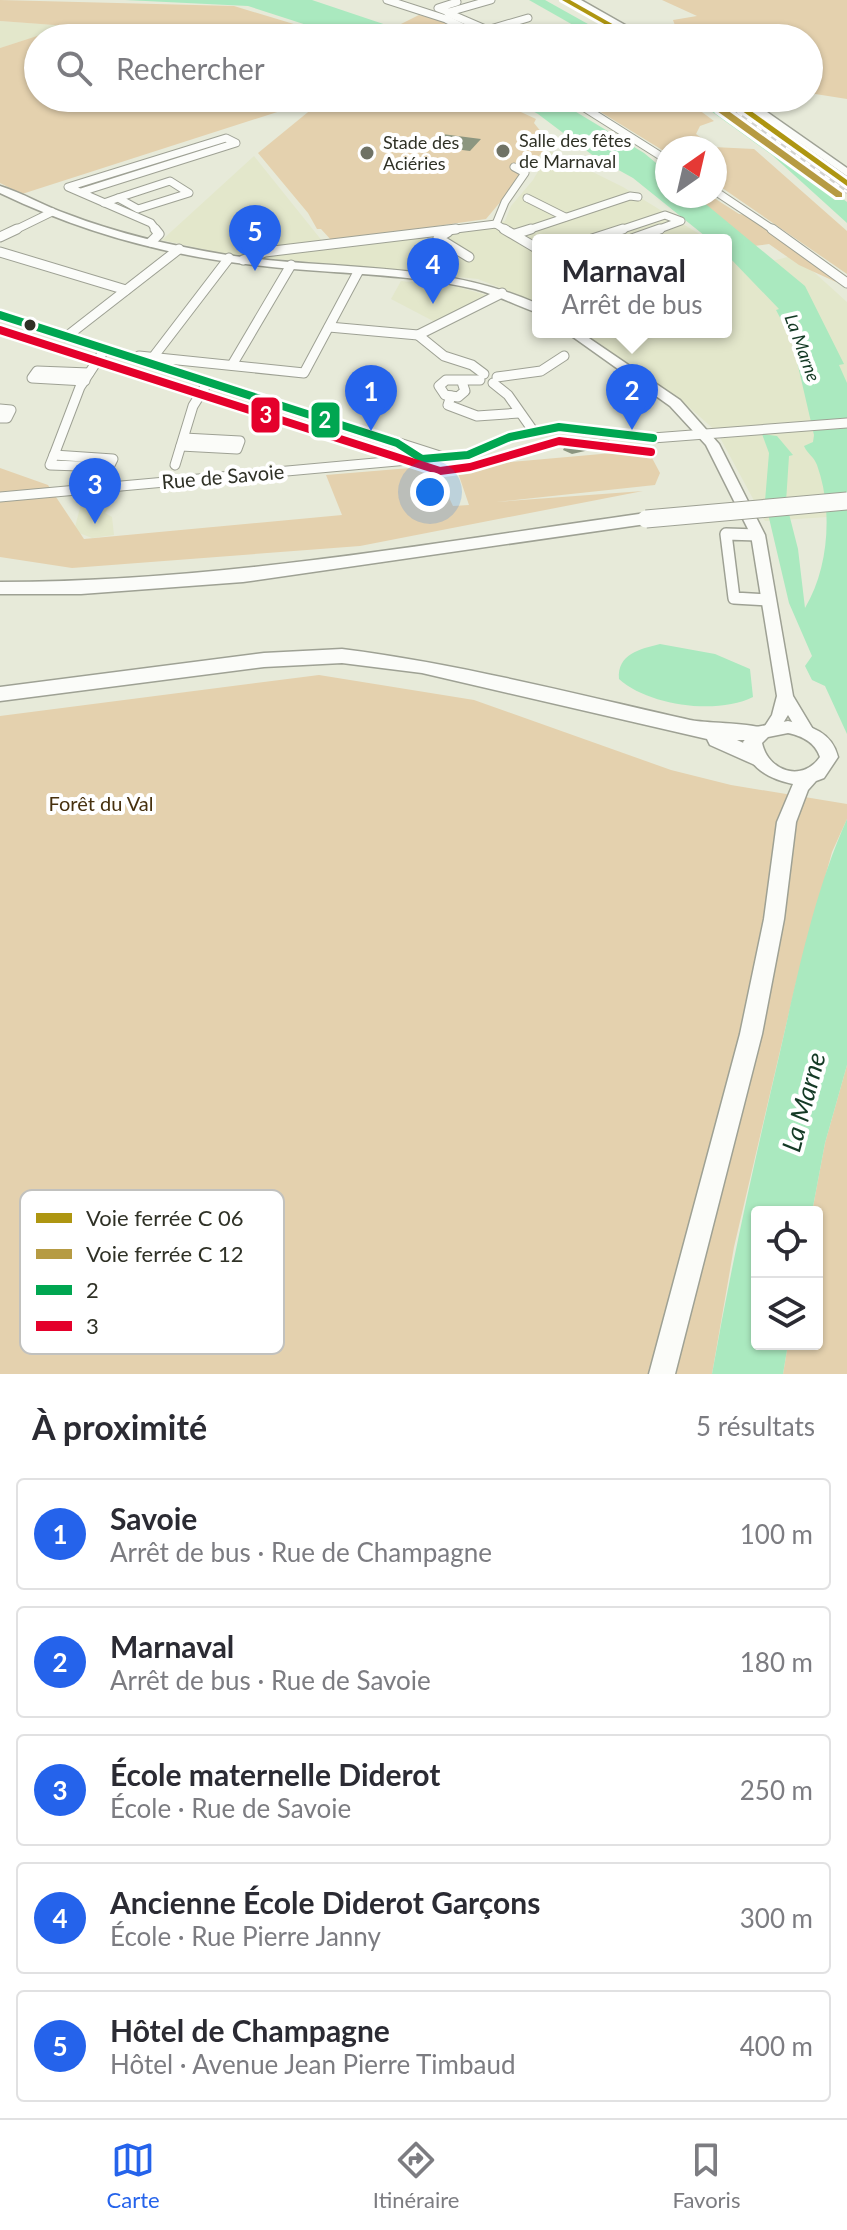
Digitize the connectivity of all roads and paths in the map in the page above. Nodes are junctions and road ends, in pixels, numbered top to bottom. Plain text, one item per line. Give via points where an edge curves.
1 (387, 0) edge
2 (465, 0) edge
3 (491, 0) edge
4 (575, 0) edge
5 (420, 11) junction
6 (449, 13) junction
7 (528, 18) dead end
8 (451, 24) edge
9 (474, 24) edge
10 (508, 24) edge
11 (618, 24) edge
12 (591, 112) edge
13 (761, 112) edge
14 (655, 152) edge
15 (514, 167) dead end
16 (847, 173) edge
17 (0, 189) edge
18 (81, 192) junction
19 (638, 197) dead end
20 (117, 198) junction
21 (527, 198) dead end
22 (727, 199) edge
23 (104, 203) junction
24 (52, 212) junction
25 (565, 217) junction
26 (496, 224) junction
27 (452, 229) junction
28 (418, 233) junction
29 (515, 234) junction
30 (607, 234) edge
31 (645, 234) edge
32 (0, 237) edge
33 (438, 238) junction
34 (151, 242) junction
35 (532, 245) edge
36 (179, 249) junction
37 (278, 251) junction
38 (0, 252) edge
39 (469, 257) dead end
40 (229, 258) junction
41 (243, 260) junction
42 (264, 263) junction
43 (291, 265) junction
44 (358, 272) junction
45 (847, 283) edge
46 (126, 290) junction
47 (502, 293) junction
48 (532, 306) edge
49 (4, 316) edge
50 (0, 325) edge
51 (329, 327) junction
52 (418, 335) junction
53 (66, 337) junction
54 (581, 338) edge
55 (105, 349) junction
56 (126, 356) junction
57 (154, 356) junction
58 (564, 356) dead end
59 (232, 365) junction
60 (87, 377) junction
61 (482, 377) junction
62 (495, 380) junction
63 (208, 382) junction
64 (462, 382) junction
65 (451, 396) junction
66 (0, 409) edge
67 (519, 413) junction
68 (0, 418) edge
69 (847, 423) edge
70 (534, 432) junction
71 (706, 434) junction
72 (182, 442) junction
73 (53, 455) junction
74 (422, 455) junction
75 (175, 465) dead end
76 (0, 497) edge
77 (847, 501) edge
78 (758, 535) junction
79 (0, 581) edge
80 (166, 586) junction
81 (0, 592) edge
82 (770, 600) junction
83 (0, 695) edge
84 (785, 696) junction
85 (766, 731) junction
86 (806, 731) junction
87 (762, 764) junction
88 (810, 775) junction
89 (789, 806) junction
90 (662, 1374) edge

1 - 5 street
2 - 6 street via 438,8
3 - 6 street
4 - 11 main road
5 - 6 street
5 - 8 street
6 - 9 street
7 - 10 street
12 - 14 street
13 - 16 main road
15 - 26 street via 525,173
17 - 24 main road
18 - 18 street via 168,165 236,143 226,138 68,187
18 - 23 street
19 - 25 street
20 - 20 street via 138,209 189,193 170,181
20 - 23 street
21 - 25 street
22 - 45 street
23 - 34 street via 151,223 159,234
24 - 32 street
24 - 34 main road
25 - 29 street
26 - 27 street
26 - 29 street
27 - 28 street
27 - 33 street
28 - 33 street
28 - 37 street
29 - 35 street
30 - 31 street via 665,215 681,221
33 - 39 street
34 - 36 main road
36 - 40 main road
36 - 46 street
37 - 41 street
37 - 42 street
38 - 46 street
40 - 41 main road
40 - 57 street
41 - 42 main road
42 - 43 main road
43 - 44 main road
43 - 59 street
44 - 47 main road
44 - 51 street
46 - 53 street
47 - 48 main road
47 - 52 street
49 - 50 street
49 - 53 street
51 - 52 street
51 - 59 street via 308,370
52 - 61 street via 444,356 472,365
53 - 55 street
54 - 71 main road via 675,403
55 - 56 street
55 - 60 street
56 - 57 street
56 - 63 street
57 - 59 street
58 - 62 street via 541,371
60 - 60 street via 32,378 37,371
60 - 73 street
61 - 62 street
61 - 64 street
62 - 67 street
63 - 72 street via 193,406
63 - 74 street
64 - 65 street via 463,395
64 - 65 street via 440,382
65 - 67 street via 448,405 477,416
66 - 68 street via 11,410 7,418
67 - 70 street
69 - 71 street, Rue de Savoie
70 - 71 street, Rue de Savoie via 559,427 653,438
70 - 74 street, Rue de Savoie via 468,455
71 - 78 main road
72 - 72 street via 237,449 240,441
72 - 75 street
73 - 73 street via 68,456 113,459 109,467 50,465
74 - 76 street, Rue de Savoie via 403,461
77 - 80 highway, bridge via 646,519 336,568
78 - 82 main road
78 - 82 street via 726,534 734,598
79 - 80 highway
80 - 81 highway
82 - 84 main road
83 - 85 highway via 264,660 353,657 422,666 710,732
83 - 87 highway via 264,664 364,662 711,738 738,747
84 - 85 main road via 780,715
84 - 86 main road
85 - 86 main road
85 - 87 main road via 753,742
86 - 88 main road via 825,745 829,757
87 - 88 main road via 794,777
87 - 89 main road via 782,786
88 - 89 main road
89 - 90 main road via 753,1028

